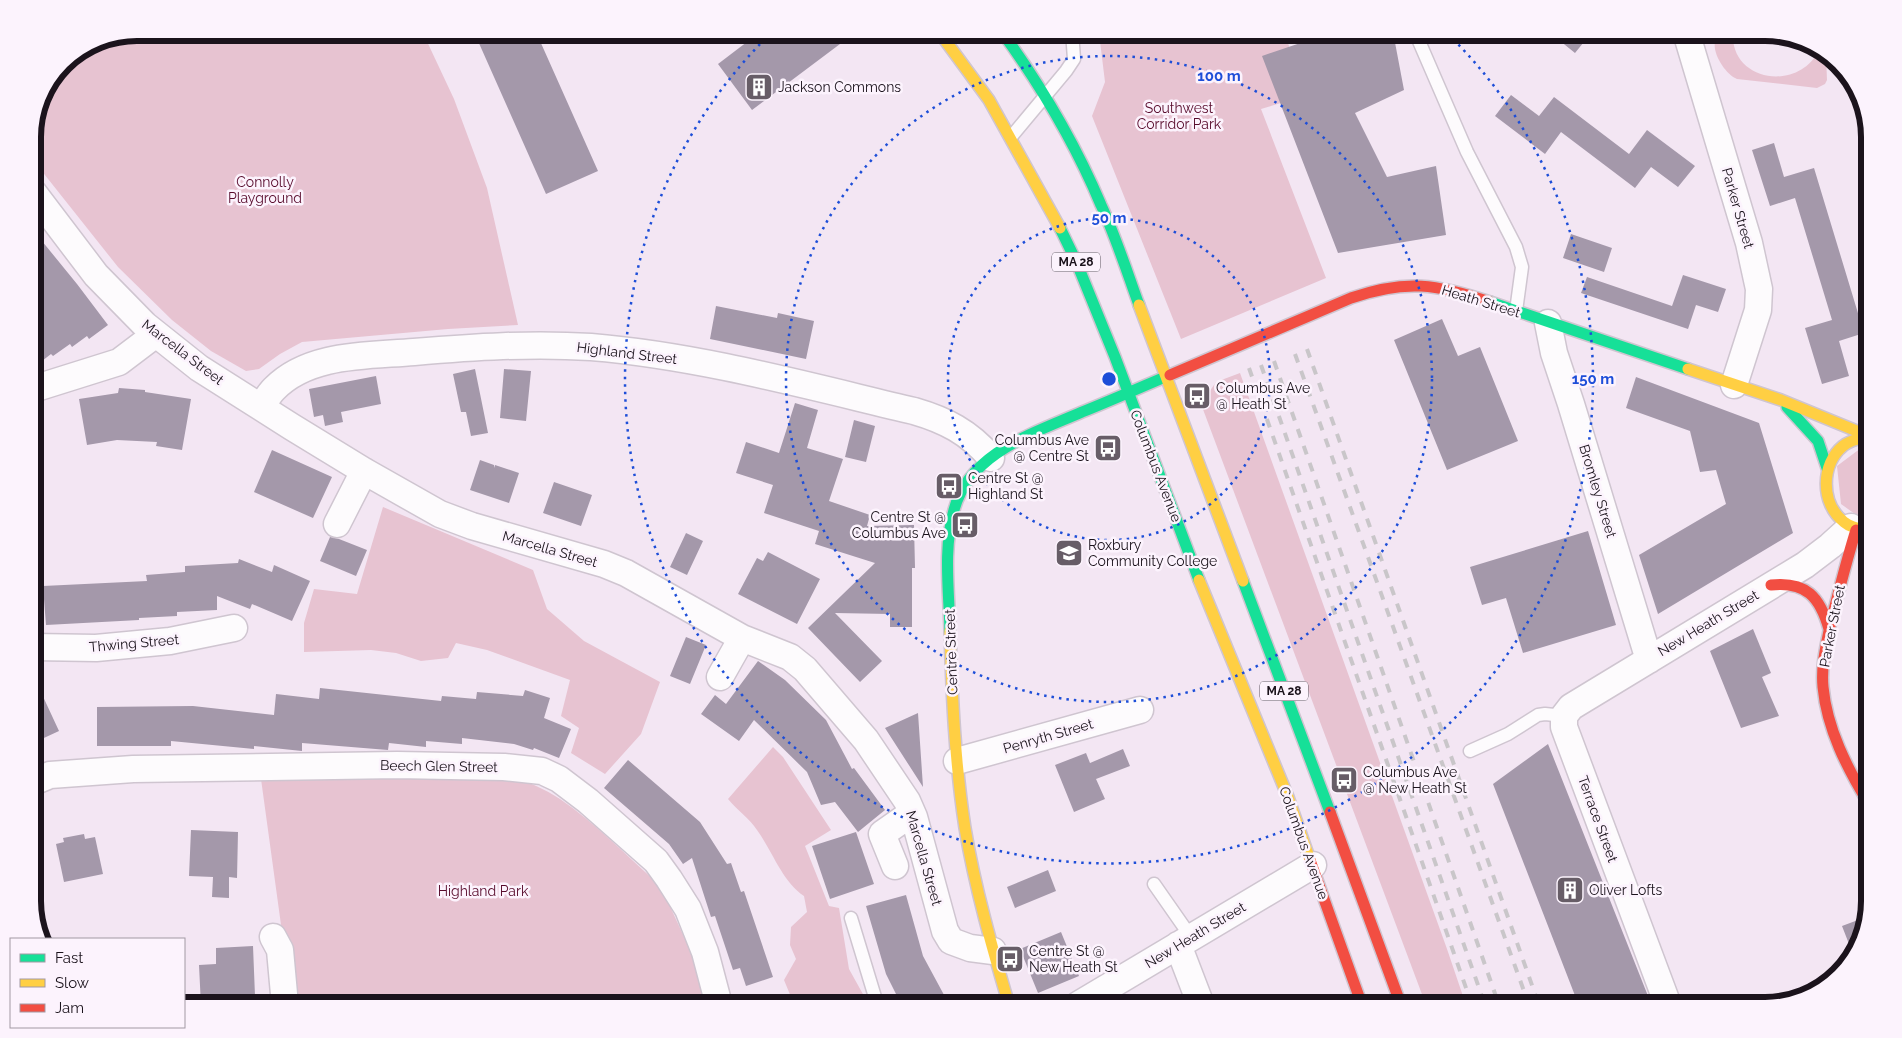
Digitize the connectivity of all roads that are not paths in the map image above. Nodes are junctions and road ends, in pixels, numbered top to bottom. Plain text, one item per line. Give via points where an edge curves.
1 (946, 41) edge
2 (1008, 41) edge
3 (1073, 41) edge
4 (1419, 41) edge
5 (1689, 41) edge
6 (1046, 96) junction
7 (1011, 137) junction
8 (41, 203) edge
9 (1516, 311) junction
10 (1548, 322) junction
11 (156, 334) junction
12 (1166, 376) junction
13 (1734, 385) junction
14 (41, 386) edge
15 (1128, 393) junction
16 (1782, 400) junction
17 (261, 407) junction
18 (1861, 433) edge
19 (1861, 438) edge
20 (991, 458) junction
21 (1827, 468) junction
22 (364, 471) junction
23 (338, 524) dead end
24 (1859, 529) edge
25 (1771, 585) junction
26 (234, 628) dead end
27 (1829, 629) junction
28 (742, 638) junction
29 (41, 647) edge
30 (1649, 660) junction
31 (720, 677) dead end
32 (1140, 710) dead end
33 (1564, 716) junction
34 (1470, 752) dead end
35 (957, 761) junction
36 (41, 779) edge
37 (1861, 788) edge
38 (912, 813) junction
39 (1313, 865) junction
40 (895, 866) dead end
41 (1154, 884) dead end
42 (852, 918) dead end
43 (273, 937) dead end
44 (1185, 941) junction
45 (993, 951) junction
46 (284, 997) edge
47 (718, 997) edge
48 (875, 997) edge
49 (1006, 997) edge
50 (1093, 997) edge
51 (1199, 997) edge
52 (1359, 997) edge
53 (1398, 997) edge
54 (1665, 997) edge

1 - 7 main road, Columbus Avenue / MA 28 via 980,86
2 - 6 main road, MA 28
3 - 6 lane via 1074,59
4 - 9 lane via 1467,152 1516,247 1522,266
5 - 13 street, Parker Street via 1749,243 1759,289 1758,310
6 - 7 lane
6 - 12 main road, MA 28 via 1102,206
7 - 15 main road, Columbus Avenue / MA 28 via 1076,261
8 - 11 street, Marcella Street via 96,276
9 - 10 main road, Heath Street
9 - 12 main road, Heath Street via 1444,288 1394,286 1351,298
10 - 13 main road, Heath Street
10 - 30 street, Bromley Street via 1554,353
11 - 14 street via 119,362
11 - 17 street, Marcella Street via 199,368
12 - 15 main road, Heath Street
12 - 53 main road, MA 28
13 - 16 main road, Heath Street
15 - 20 main road, Centre Street via 1022,438
15 - 39 main road, Columbus Avenue / MA 28 via 1208,604
16 - 18 main road, Heath Street
16 - 21 main road via 1818,442
17 - 20 street, Highland Street via 275,388 294,374 316,364 352,357 486,347 590,347 668,356 914,411 962,430
17 - 22 street, Marcella Street
19 - 21 main road via 1844,446
20 - 35 main road, Centre Street via 963,487 951,520 948,568
21 - 24 main road via 1826,495 1832,508 1840,519
22 - 23 street
22 - 28 street, Marcella Street via 453,520 626,573
24 - 25 street, New Heath Street
24 - 27 main road, Parker Street via 1838,588
25 - 27 main road via 1790,584 1805,589 1820,603
25 - 30 street, New Heath Street
26 - 29 street, Thwing Street via 161,642 96,648
27 - 37 main road, Parker Street via 1822,668 1826,708 1847,762
28 - 31 street
28 - 38 street, Marcella Street via 790,657 805,669 866,740
30 - 33 street, New Heath Street via 1571,707
32 - 35 street, Penryth Street
33 - 34 lane via 1538,715
33 - 54 street, Terrace Street via 1564,727
35 - 45 main road, Centre Street via 971,858
36 - 47 street, Beech Glen Street via 50,775 133,769 398,765 504,766 542,771 559,779 588,801 656,861 688,909
38 - 40 street via 882,834
38 - 45 street, Marcella Street via 945,932 951,941
39 - 44 street, New Heath Street
39 - 52 main road, Columbus Avenue / MA 28
41 - 44 lane
42 - 48 lane
43 - 46 street via 280,950
44 - 50 street, New Heath Street
44 - 51 street
45 - 49 main road, Centre Street

